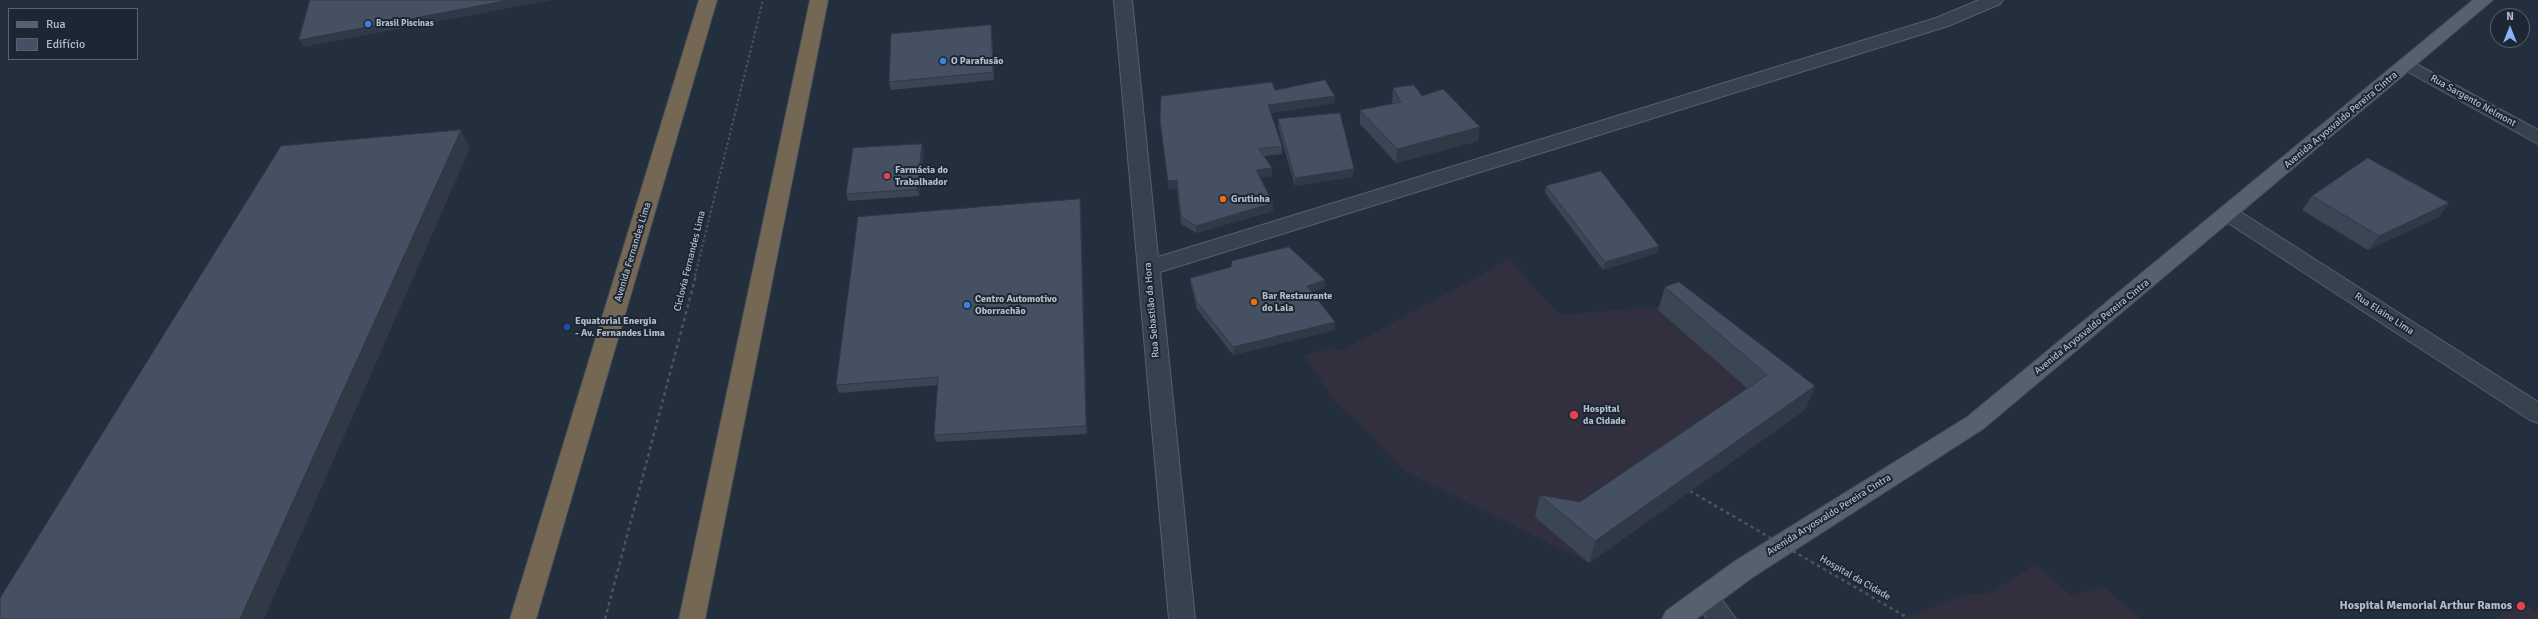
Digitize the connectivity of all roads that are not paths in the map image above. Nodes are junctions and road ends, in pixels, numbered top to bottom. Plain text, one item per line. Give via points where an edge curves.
1 (708, 0) edge
2 (819, 0) edge
3 (1123, 0) edge
4 (1994, 0) edge
5 (2484, 0) edge
6 (2407, 64) junction
7 (2538, 138) edge
8 (2229, 214) junction
9 (1148, 268) junction
10 (2538, 414) edge
11 (1705, 597) junction
12 (523, 619) edge
13 (692, 619) edge
14 (1182, 619) edge
15 (1675, 619) edge
16 (1723, 619) edge

1 - 12 highway, Avenida Fernandes Lima
2 - 13 highway
3 - 9 street, Rua Sebastião da Hora
4 - 9 street via 1942,22
5 - 6 main road, Avenida Aryosvaldo Pereira Cintra
6 - 7 street, Rua Sargento Nelmont
6 - 8 main road, Avenida Aryosvaldo Pereira Cintra
8 - 10 street, Rua Elaine Lima
8 - 11 main road, Avenida Aryosvaldo Pereira Cintra via 1975,423 1744,569
9 - 14 street, Rua Sebastião da Hora
11 - 15 main road, Avenida Aryosvaldo Pereira Cintra
11 - 16 street

